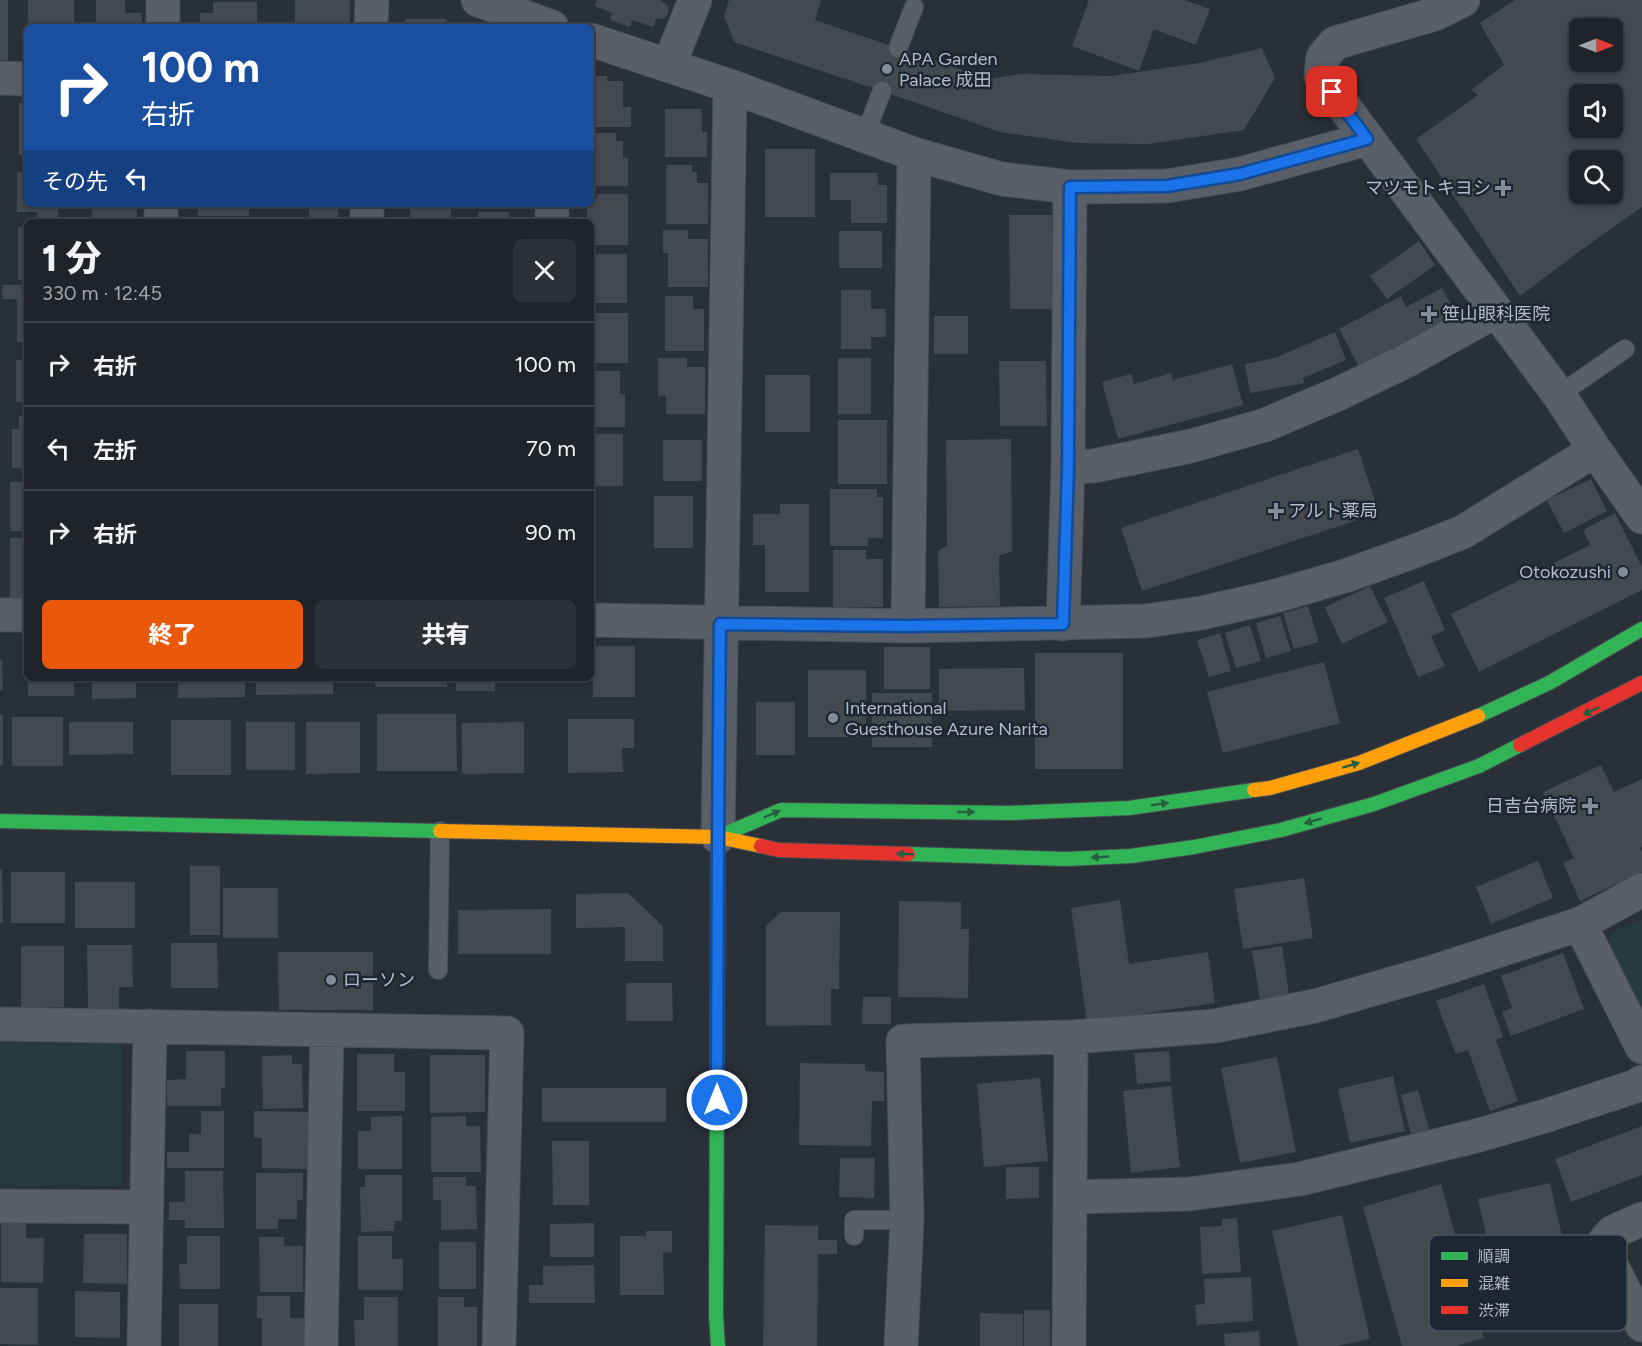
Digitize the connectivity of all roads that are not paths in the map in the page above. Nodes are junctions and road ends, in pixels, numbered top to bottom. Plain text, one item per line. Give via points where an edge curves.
1 (163, 0) edge
2 (372, 0) edge
3 (478, 0) edge
4 (695, 0) edge
5 (1463, 0) edge
6 (914, 7) dead end
7 (163, 24) edge
8 (371, 24) edge
9 (544, 24) edge
10 (594, 41) edge
11 (898, 48) dead end
12 (669, 65) junction
13 (0, 78) edge
14 (24, 79) edge
15 (730, 86) junction
16 (882, 91) dead end
17 (865, 135) junction
18 (1367, 139) junction
19 (914, 154) junction
20 (1070, 187) junction
21 (1496, 311) junction
22 (1625, 349) dead end
23 (1559, 395) junction
24 (1595, 450) junction
25 (1068, 468) junction
26 (1642, 517) edge
27 (0, 615) edge
28 (24, 615) edge
29 (594, 620) edge
30 (720, 624) junction
31 (1063, 624) junction
32 (908, 626) junction
33 (1642, 629) edge
34 (1642, 683) edge
35 (0, 821) edge
36 (440, 831) junction
37 (718, 837) junction
38 (1642, 891) edge
39 (1580, 924) junction
40 (438, 970) dead end
41 (0, 1024) edge
42 (150, 1026) junction
43 (327, 1030) junction
44 (1071, 1037) junction
45 (1642, 1047) edge
46 (1642, 1082) edge
47 (1071, 1197) junction
48 (0, 1206) edge
49 (146, 1207) junction
50 (1642, 1219) edge
51 (907, 1220) junction
52 (1610, 1235) edge
53 (855, 1236) dead end
54 (1627, 1296) edge
55 (1642, 1325) edge
56 (144, 1346) edge
57 (321, 1346) edge
58 (499, 1346) edge
59 (718, 1346) edge
60 (901, 1346) edge
61 (1069, 1346) edge

1 - 7 street
2 - 8 street
3 - 9 street
4 - 12 street
5 - 18 street via 1435,14 1335,43 1323,57 1321,76
6 - 11 lane
10 - 12 street
12 - 15 street
13 - 14 street
15 - 17 street
15 - 30 street
16 - 17 lane
17 - 19 street
18 - 20 street via 1240,174 1167,186
18 - 21 street
19 - 20 street via 1002,179
19 - 32 street
20 - 25 street
21 - 23 street
21 - 25 street via 1406,361 1265,425 1191,446
22 - 23 lane
23 - 24 street
24 - 26 street
24 - 31 street via 1463,532 1345,576 1201,613 1146,621
25 - 31 street
27 - 28 street
29 - 30 street
30 - 32 street
30 - 37 street
31 - 32 street
37 -> 33 street via 781,810 1009,813 1117,808 1270,788 1359,763 1461,723 1549,683
34 -> 37 street via 1500,756 1374,804 1281,830 1194,847 1131,856 1066,859 779,850
35 - 36 street
36 - 37 street
36 - 40 lane
37 - 59 street
38 - 39 street
39 - 44 street via 1316,1006 1215,1026
39 - 45 street
41 - 42 street
42 - 43 street
42 - 49 street
43 - 57 street
43 - 58 street via 507,1033
44 - 47 street
44 - 51 street via 903,1041
46 - 47 street via 1476,1136 1300,1179 1189,1194
47 - 61 street
48 - 49 street
49 - 56 street
50 - 52 street
51 - 53 lane via 855,1220
51 - 60 street
54 - 55 street

